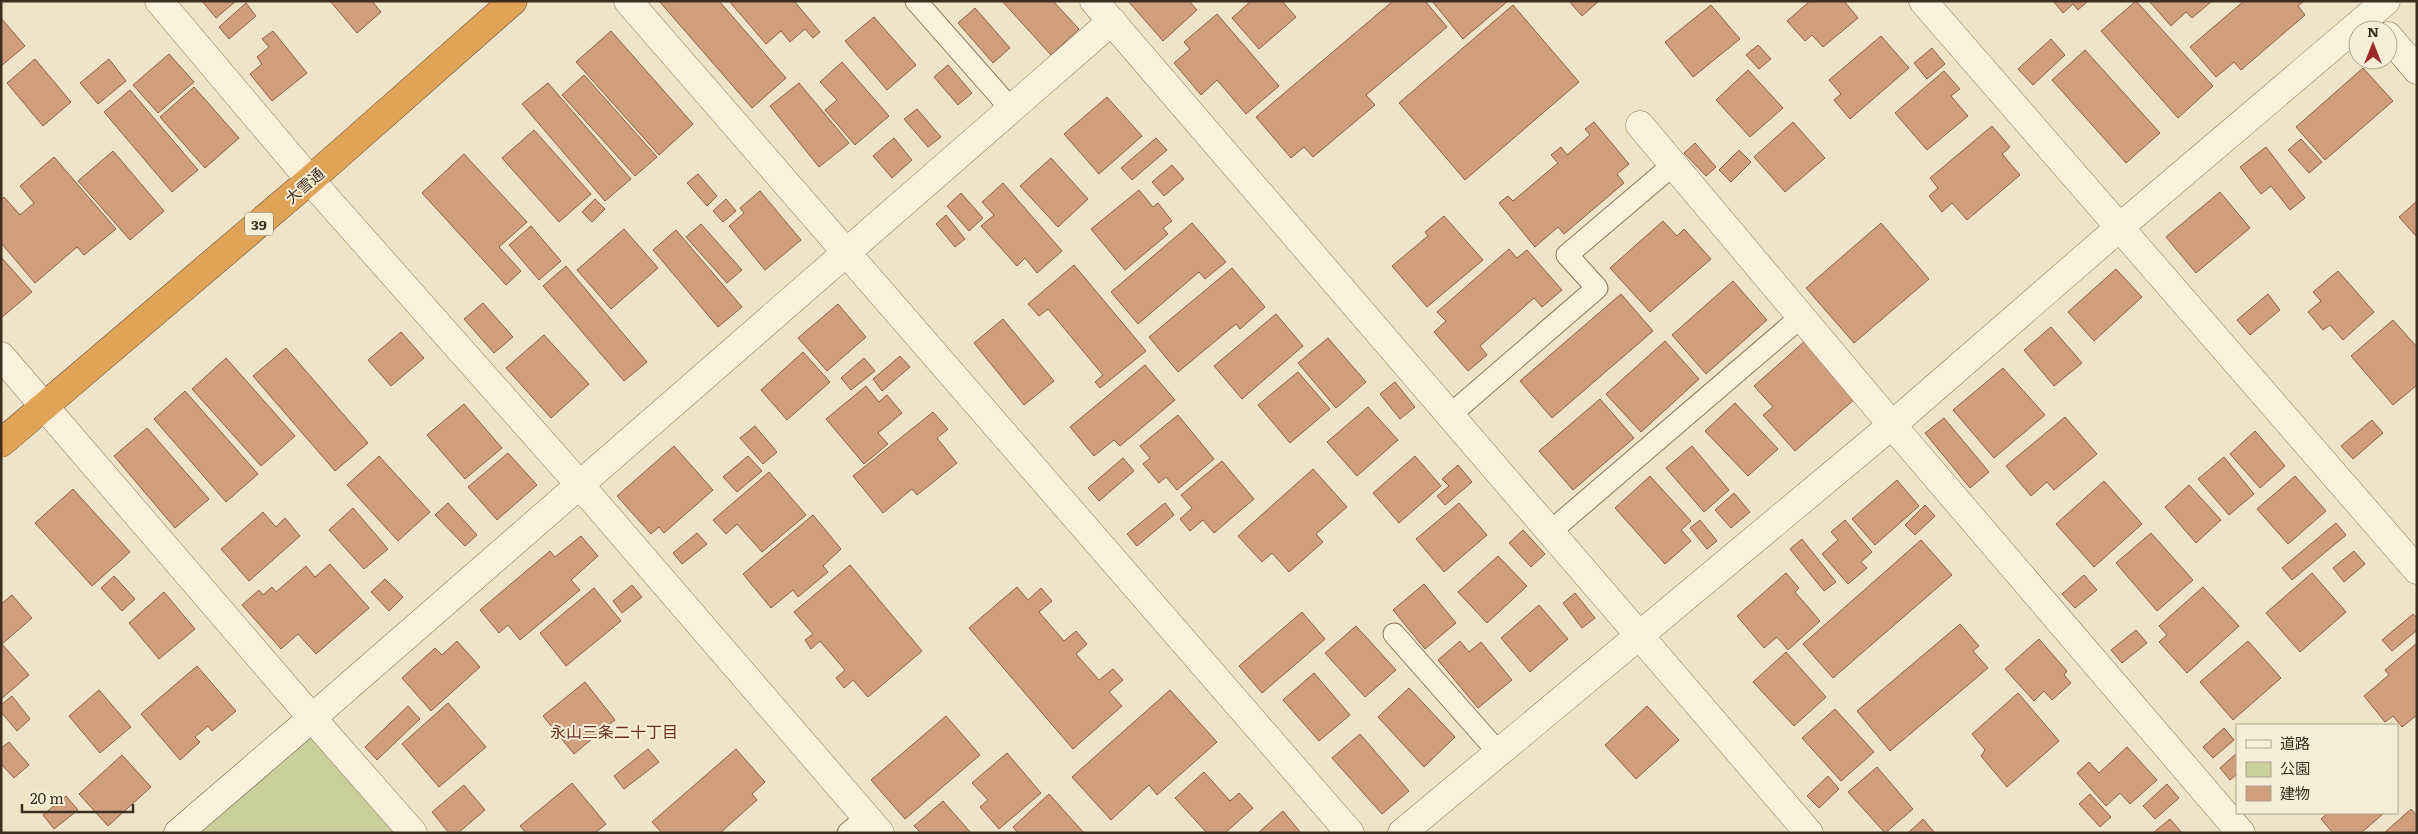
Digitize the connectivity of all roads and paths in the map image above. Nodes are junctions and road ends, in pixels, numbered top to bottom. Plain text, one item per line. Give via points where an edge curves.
1 (159, 1) edge
2 (513, 1) edge
3 (628, 1) edge
4 (916, 1) edge
5 (1923, 1) edge
6 (1103, 11) edge
7 (2374, 12) edge
8 (2398, 48) edge
9 (2417, 70) edge
10 (1011, 110) junction
11 (1640, 125) dead end
12 (1673, 165) junction
13 (310, 180) junction
14 (2120, 227) junction
15 (848, 252) junction
16 (1801, 317) junction
17 (1, 356) edge
18 (44, 405) junction
19 (1450, 415) junction
20 (1892, 425) junction
21 (1, 442) edge
22 (580, 486) junction
23 (1550, 531) junction
24 (2417, 570) edge
25 (1394, 634) dead end
26 (1638, 634) junction
27 (312, 718) junction
28 (1498, 752) junction
29 (865, 827) edge
30 (178, 833) edge
31 (413, 833) edge
32 (1350, 833) edge
33 (1402, 833) edge
34 (1809, 833) edge
35 (2241, 833) edge

1 - 13 street
2 - 13 highway, 大雪通 / 39
3 - 15 street
4 - 10 lane
5 - 14 street
6 - 10 street
6 - 19 street
7 - 14 street
8 - 9 street
10 - 15 street
11 - 12 street
12 - 16 street
12 - 19 lane via 1567,255 1597,288
13 - 18 highway, 大雪通 / 39
13 - 22 street
14 - 20 street
14 - 24 street
15 - 22 street
15 - 32 street
16 - 20 street
16 - 23 lane
17 - 18 street
18 - 21 highway, 大雪通 / 39
18 - 27 street
19 - 23 street
20 - 26 street
20 - 35 street
22 - 27 street
22 - 29 street
23 - 26 street
25 - 28 lane
26 - 28 street
26 - 34 street
27 - 30 street
27 - 31 street
28 - 33 street

